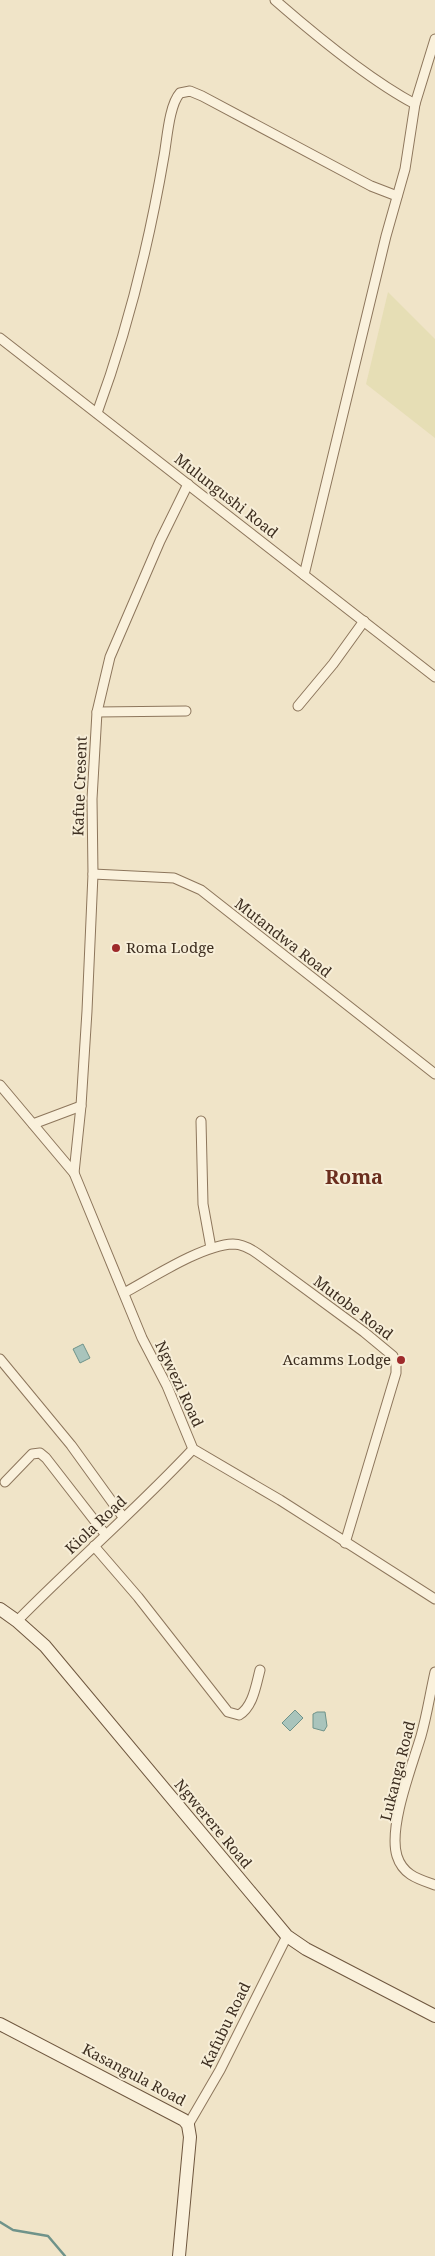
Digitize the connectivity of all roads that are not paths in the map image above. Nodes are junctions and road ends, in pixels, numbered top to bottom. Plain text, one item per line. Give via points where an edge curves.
1 (275, 0) edge
2 (435, 39) edge
3 (416, 104) junction
4 (398, 196) junction
5 (0, 338) edge
6 (97, 413) junction
7 (188, 484) junction
8 (304, 574) junction
9 (364, 621) junction
10 (435, 677) edge
11 (298, 706) dead end
12 (186, 711) dead end
13 (97, 712) junction
14 (93, 874) junction
15 (435, 1074) edge
16 (0, 1085) edge
17 (81, 1106) junction
18 (201, 1121) dead end
19 (33, 1124) junction
20 (74, 1173) junction
21 (210, 1248) junction
22 (124, 1293) junction
23 (0, 1359) edge
24 (193, 1449) junction
25 (5, 1482) dead end
26 (123, 1518) junction
27 (105, 1534) junction
28 (345, 1543) junction
29 (94, 1546) junction
30 (435, 1599) edge
31 (0, 1609) edge
32 (17, 1621) junction
33 (260, 1670) dead end
34 (435, 1672) edge
35 (435, 1885) edge
36 (287, 1936) junction
37 (435, 2016) edge
38 (0, 2024) edge
39 (188, 2125) junction
40 (179, 2256) edge

1 - 3 street via 338,50
2 - 3 street
3 - 4 street
4 - 6 street via 371,186 202,96 190,91 180,93 172,115 151,232 137,288 115,365
4 - 8 street
5 - 6 street, Mulungushi Road
6 - 7 street, Mulungushi Road
7 - 8 street, Mulungushi Road
7 - 13 street, Kafue Cresent via 110,657
8 - 9 street, Mulungushi Road
9 - 10 street, Mulungushi Road
9 - 11 street
12 - 13 street
13 - 14 street, Kafue Cresent
14 - 15 street, Mutandwa Road via 174,878 201,890
14 - 17 street, Kafue Cresent
16 - 19 street, Ngwezi Road
17 - 19 street
17 - 20 street, Kafue Cresent
18 - 21 street via 203,1204
19 - 20 street, Ngwezi Road
20 - 22 street, Ngwezi Road
21 - 22 street, Mutobe Road
21 - 28 street, Mutobe Road via 234,1244 248,1248 364,1332 396,1363 396,1373
22 - 24 street, Ngwezi Road
23 - 26 street via 71,1445
24 - 26 street, Kiola Road
24 - 28 street, Ngwezi Road
25 - 27 street via 32,1454 40,1453
26 - 27 street, Kiola Road
27 - 29 street, Kiola Road
28 - 30 street, Ngwezi Road
29 - 32 street, Kiola Road
29 - 33 street via 228,1712 238,1715 243,1712
31 - 32 street, Ngwerere Road
32 - 36 street, Ngwerere Road via 45,1646
34 - 35 street, Lukanga Road via 402,1802 395,1846 398,1858 410,1876
36 - 37 street, Ngwerere Road
36 - 39 street, Kafubu Road via 220,2070
38 - 39 street, Kasangula Road via 178,2116
39 - 40 street, Kasangula Road via 190,2137

